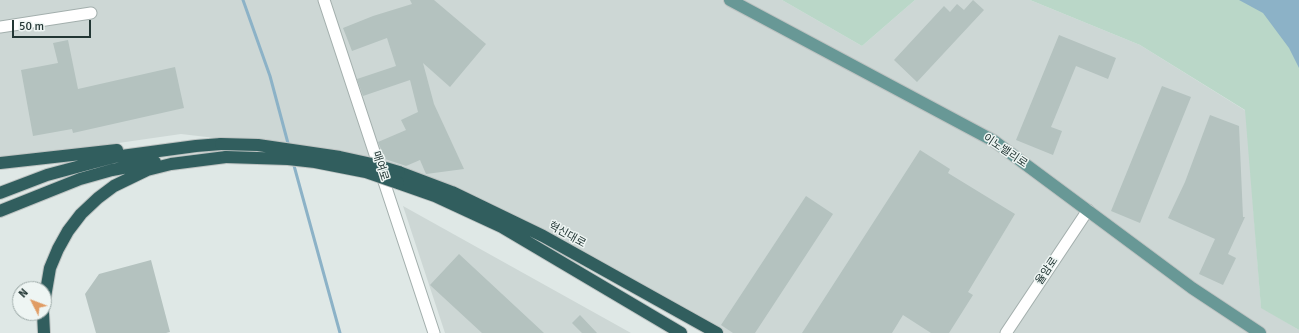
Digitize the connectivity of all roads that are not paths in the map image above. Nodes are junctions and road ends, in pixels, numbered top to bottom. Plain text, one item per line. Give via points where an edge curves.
1 (324, 0) edge
2 (730, 0) edge
3 (91, 13) dead end
4 (0, 27) edge
5 (196, 146) junction
6 (226, 157) junction
7 (0, 162) edge
8 (398, 177) junction
9 (0, 193) edge
10 (1088, 210) junction
11 (0, 211) edge
12 (48, 281) edge
13 (43, 321) edge
14 (44, 333) edge
15 (434, 333) edge
16 (681, 333) edge
17 (717, 333) edge
18 (1006, 333) edge
19 (1260, 333) edge

1 - 15 street, 매여로
2 - 10 main road, 이노밸리로 via 994,141
3 - 4 street
5 - 7 highway via 152,146
5 - 8 highway, bridge via 258,145 340,157
5 - 9 highway via 114,157 46,175
6 - 8 highway, bridge via 315,162
6 - 11 highway via 178,159 112,170 80,179
6 - 12 highway via 147,170 114,186 98,198 68,231 50,268
8 - 16 highway via 502,228
8 - 17 highway, 혁신대로 via 452,192 543,236
10 - 18 street, 율암로
10 - 19 main road, 이노밸리로 via 1192,288
13 - 14 highway

